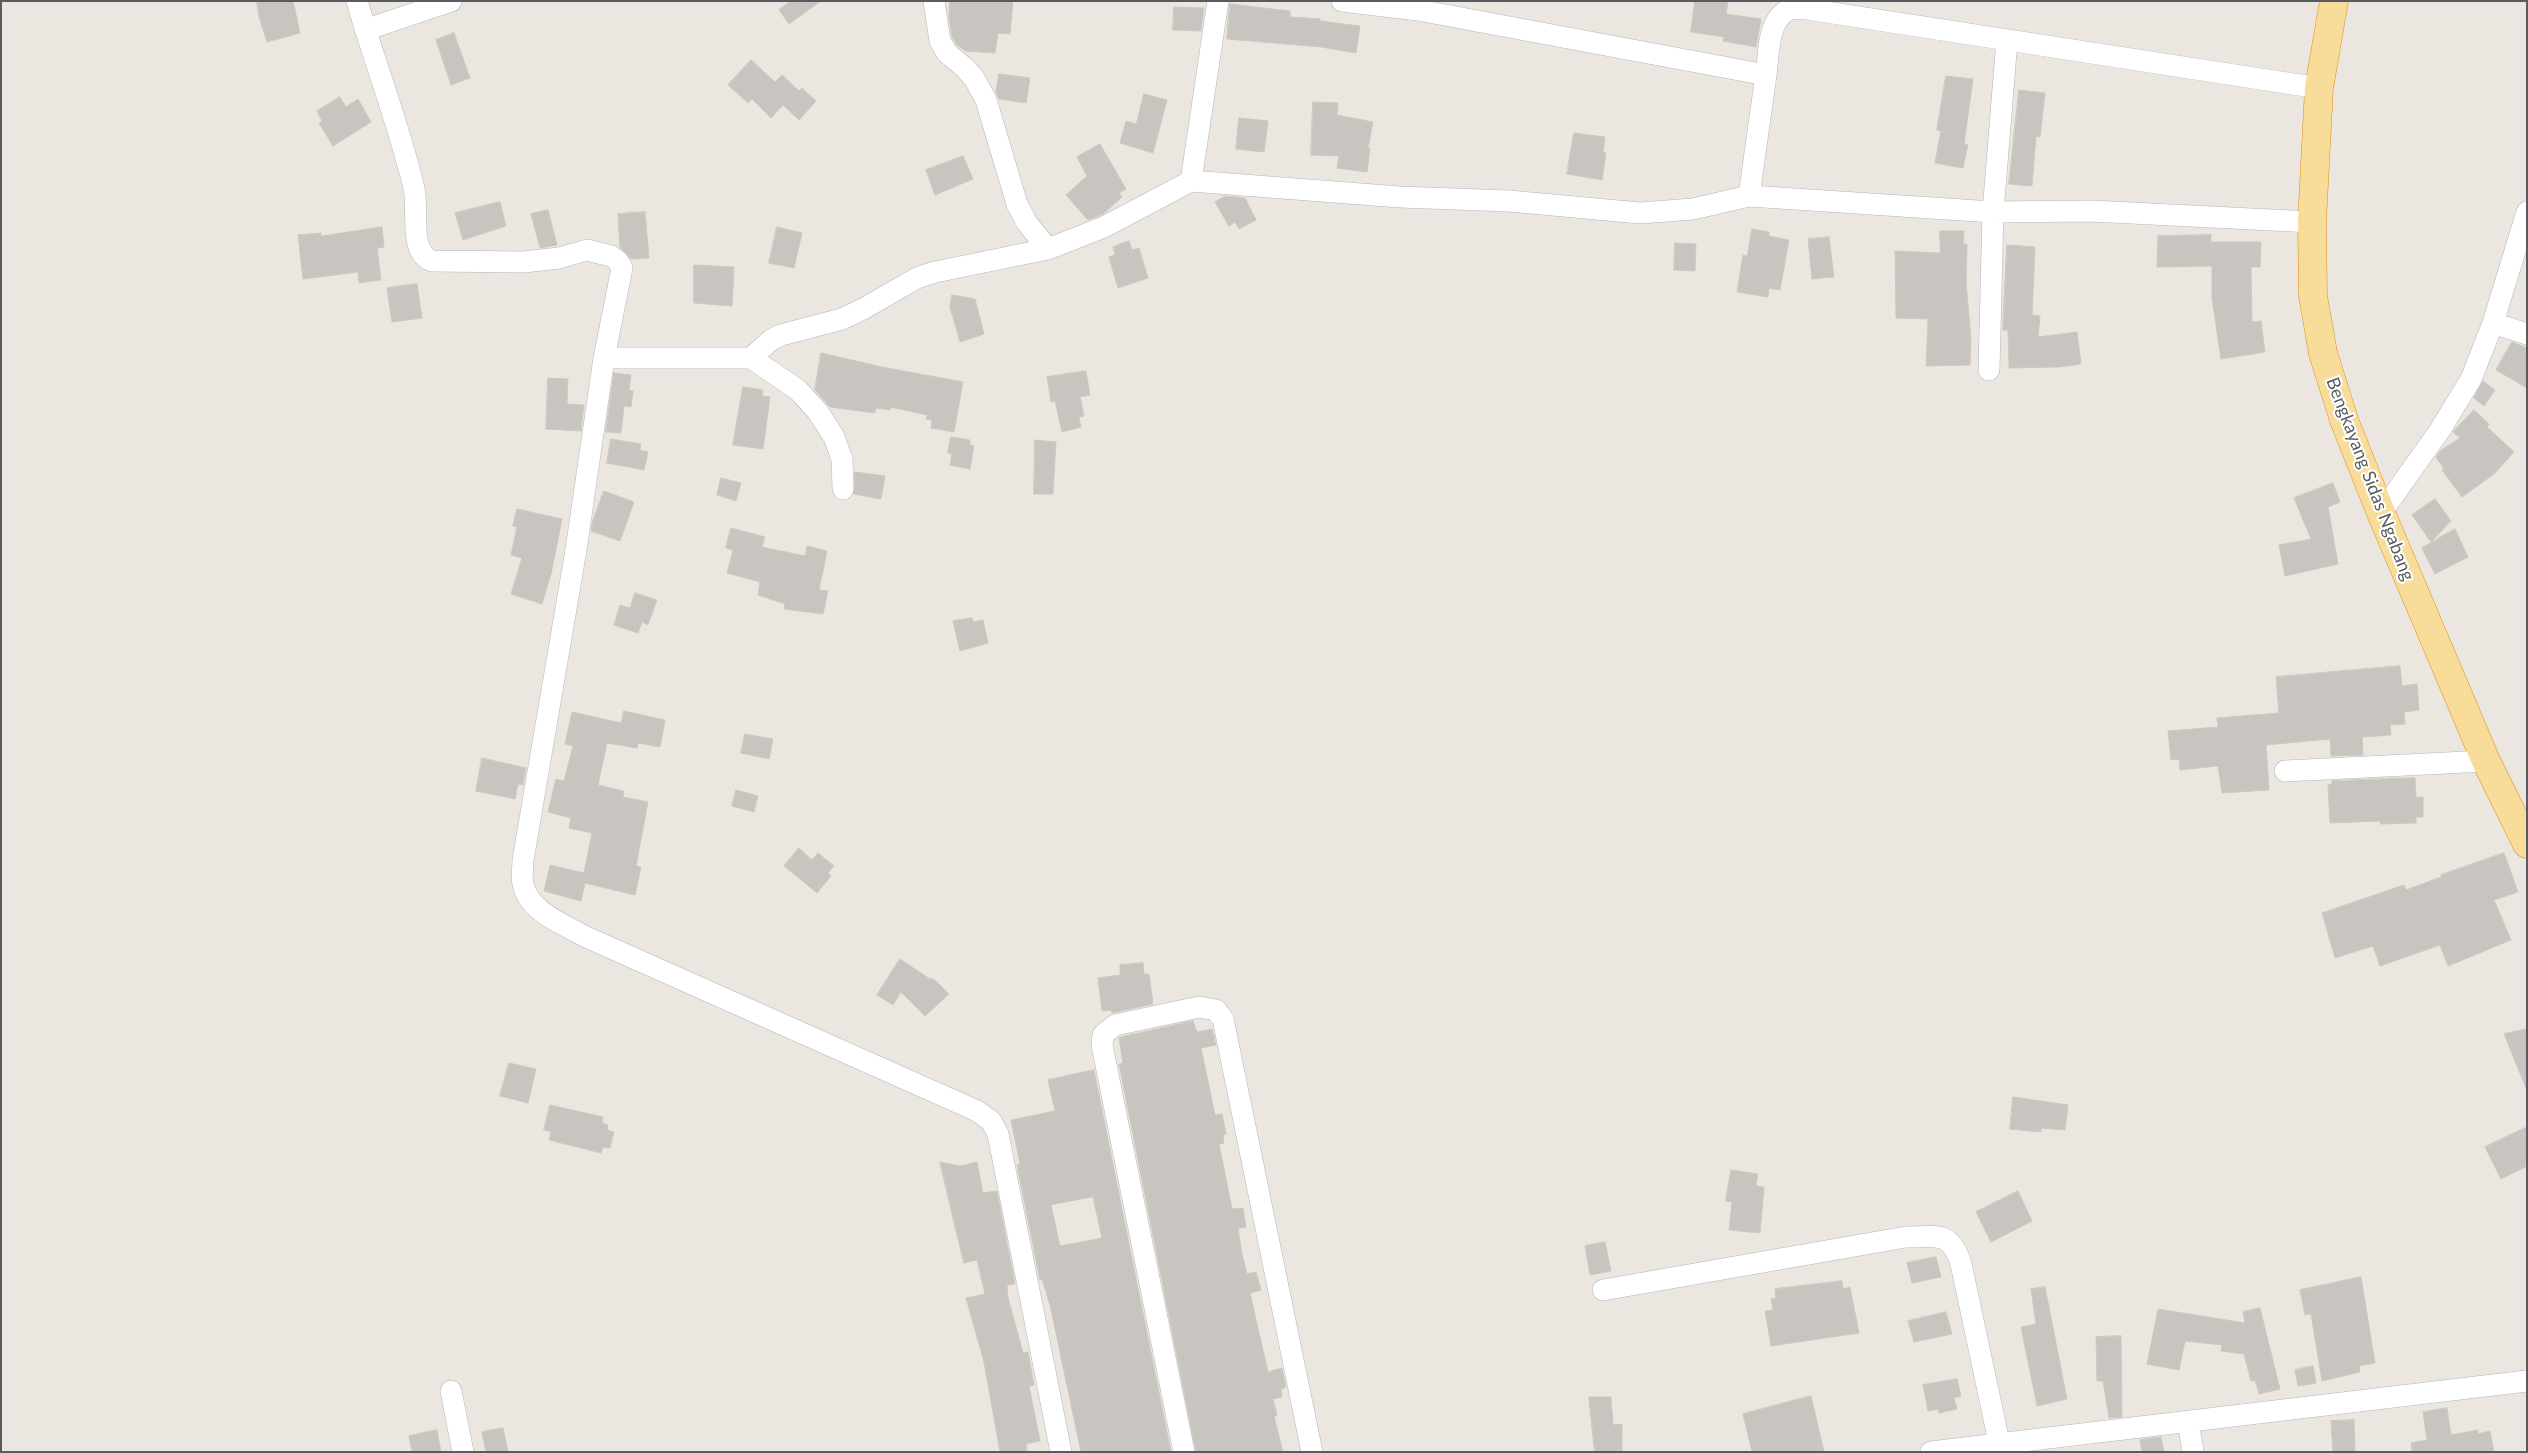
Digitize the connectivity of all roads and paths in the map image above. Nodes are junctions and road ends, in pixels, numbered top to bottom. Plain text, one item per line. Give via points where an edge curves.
1 (357, 1) edge
2 (451, 1) edge
3 (934, 1) edge
4 (1218, 1) edge
5 (1342, 1) edge
6 (2334, 1) edge
7 (365, 30) junction
8 (2007, 40) junction
9 (1766, 75) junction
10 (2319, 88) junction
11 (1191, 181) junction
12 (1749, 196) junction
13 (1993, 212) junction
14 (2527, 212) edge
15 (2312, 222) junction
16 (1048, 249) junction
17 (2493, 323) junction
18 (2527, 334) edge
19 (604, 358) junction
20 (751, 358) junction
21 (1989, 370) dead end
22 (842, 488) dead end
23 (2381, 513) junction
24 (2486, 761) junction
25 (2285, 771) dead end
26 (2527, 844) edge
27 (1603, 1290) dead end
28 (2527, 1381) edge
29 (451, 1391) dead end
30 (2188, 1421) junction
31 (1999, 1442) junction
32 (463, 1452) edge
33 (1061, 1452) edge
34 (1184, 1452) edge
35 (1312, 1452) edge
36 (1931, 1452) edge
37 (2193, 1452) edge

1 - 7 street
2 - 7 street
3 - 16 street via 940,41 974,78 986,100 1017,204 1027,223
4 - 11 street
5 - 9 street via 1418,10
6 - 10 highway, Bengkayang Sidas Ngabang
7 - 19 street via 414,189 419,252 432,261 524,262 559,258 588,250 611,256 622,268
8 - 9 street via 1807,9 1789,9 1778,18 1771,36
8 - 10 street
8 - 13 street
9 - 12 street
10 - 15 highway, Bengkayang Sidas Ngabang
11 - 12 street via 1509,201 1640,213 1693,209
11 - 16 street via 1104,227
12 - 13 street
13 - 15 street via 2091,211
13 - 21 street
14 - 17 street
15 - 23 highway, Bengkayang Sidas Ngabang via 2313,296 2323,353 2344,420
16 - 20 street via 917,278 863,310 771,340
17 - 18 street
17 - 23 street via 2471,379 2440,430
19 - 20 street
19 - 33 street via 576,550 523,860 523,884 529,898 546,915 584,936 977,1111 991,1121 998,1134
20 - 22 street via 798,390 818,412 834,437 842,459
23 - 24 highway, Bengkayang Sidas Ngabang
24 - 25 street
24 - 26 highway, Bengkayang Sidas Ngabang
27 - 31 street via 1906,1238 1948,1240 1957,1248
28 - 30 street
29 - 32 street
30 - 31 street
30 - 37 street
31 - 36 street
34 - 35 street via 1102,1045 1103,1035 1114,1025 1199,1007 1216,1010 1223,1019

